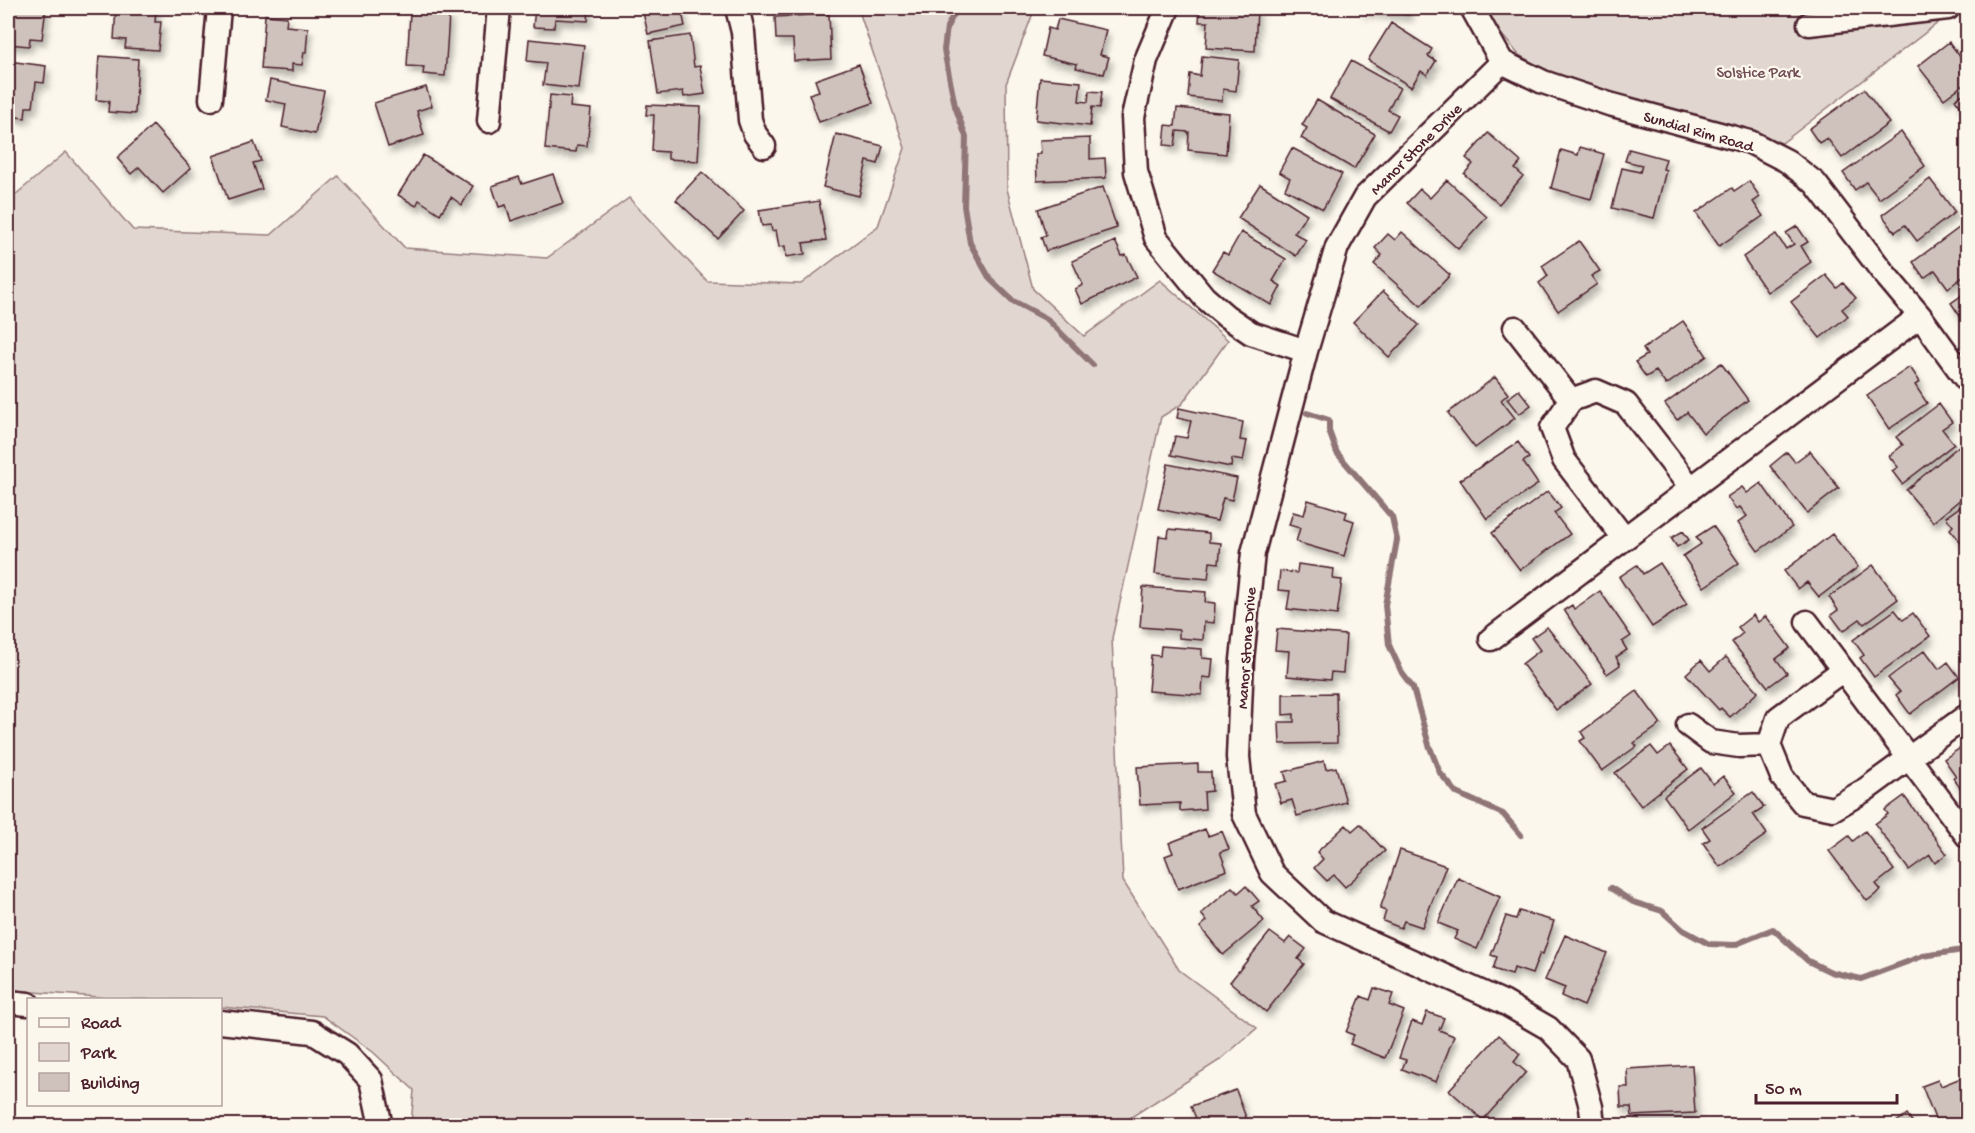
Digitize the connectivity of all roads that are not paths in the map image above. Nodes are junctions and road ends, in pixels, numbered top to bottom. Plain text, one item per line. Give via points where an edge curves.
1 (219, 8) edge
2 (499, 8) edge
3 (737, 8) edge
4 (1168, 8) edge
5 (1472, 8) edge
6 (1948, 8) edge
7 (1809, 24) dead end
8 (1502, 62) junction
9 (211, 99) dead end
10 (489, 121) dead end
11 (764, 146) dead end
12 (1920, 315) junction
13 (1515, 328) dead end
14 (1306, 351) junction
15 (1968, 382) edge
16 (1571, 400) junction
17 (1691, 488) junction
18 (1624, 538) junction
19 (1807, 622) dead end
20 (1491, 639) dead end
21 (1843, 670) junction
22 (1968, 715) edge
23 (1688, 725) dead end
24 (1769, 745) junction
25 (1908, 759) junction
26 (1968, 837) edge
27 (8, 1002) edge
28 (27, 1004) edge
29 (222, 1022) edge
30 (381, 1125) edge
31 (1593, 1125) edge

1 - 9 street
2 - 10 street
3 - 11 street via 743,32 750,120
4 - 14 street via 1146,60 1133,117 1136,172 1156,238 1204,297 1226,315 1251,333
5 - 8 street
6 - 7 street
8 - 12 street, Sundial Rim Road via 1543,82 1609,104 1750,142 1787,161 1815,183 1881,271
8 - 14 street, Manor Stone Drive via 1365,198 1337,247
12 - 15 street, Sundial Rim Road
12 - 17 street
13 - 16 street
14 - 31 street, Manor Stone Drive via 1253,553 1242,660 1239,747 1244,814 1272,873 1323,921 1503,1002 1548,1028 1578,1059
16 - 17 street via 1596,391 1626,404
16 - 18 street via 1552,428 1564,459
17 - 18 street
18 - 20 street
19 - 21 street
21 - 24 street via 1778,718
21 - 25 street
22 - 25 street
23 - 24 street via 1711,742
24 - 25 street via 1782,777 1803,803 1833,809
25 - 26 street
27 - 28 street
29 - 30 street via 312,1032 347,1054 371,1080

